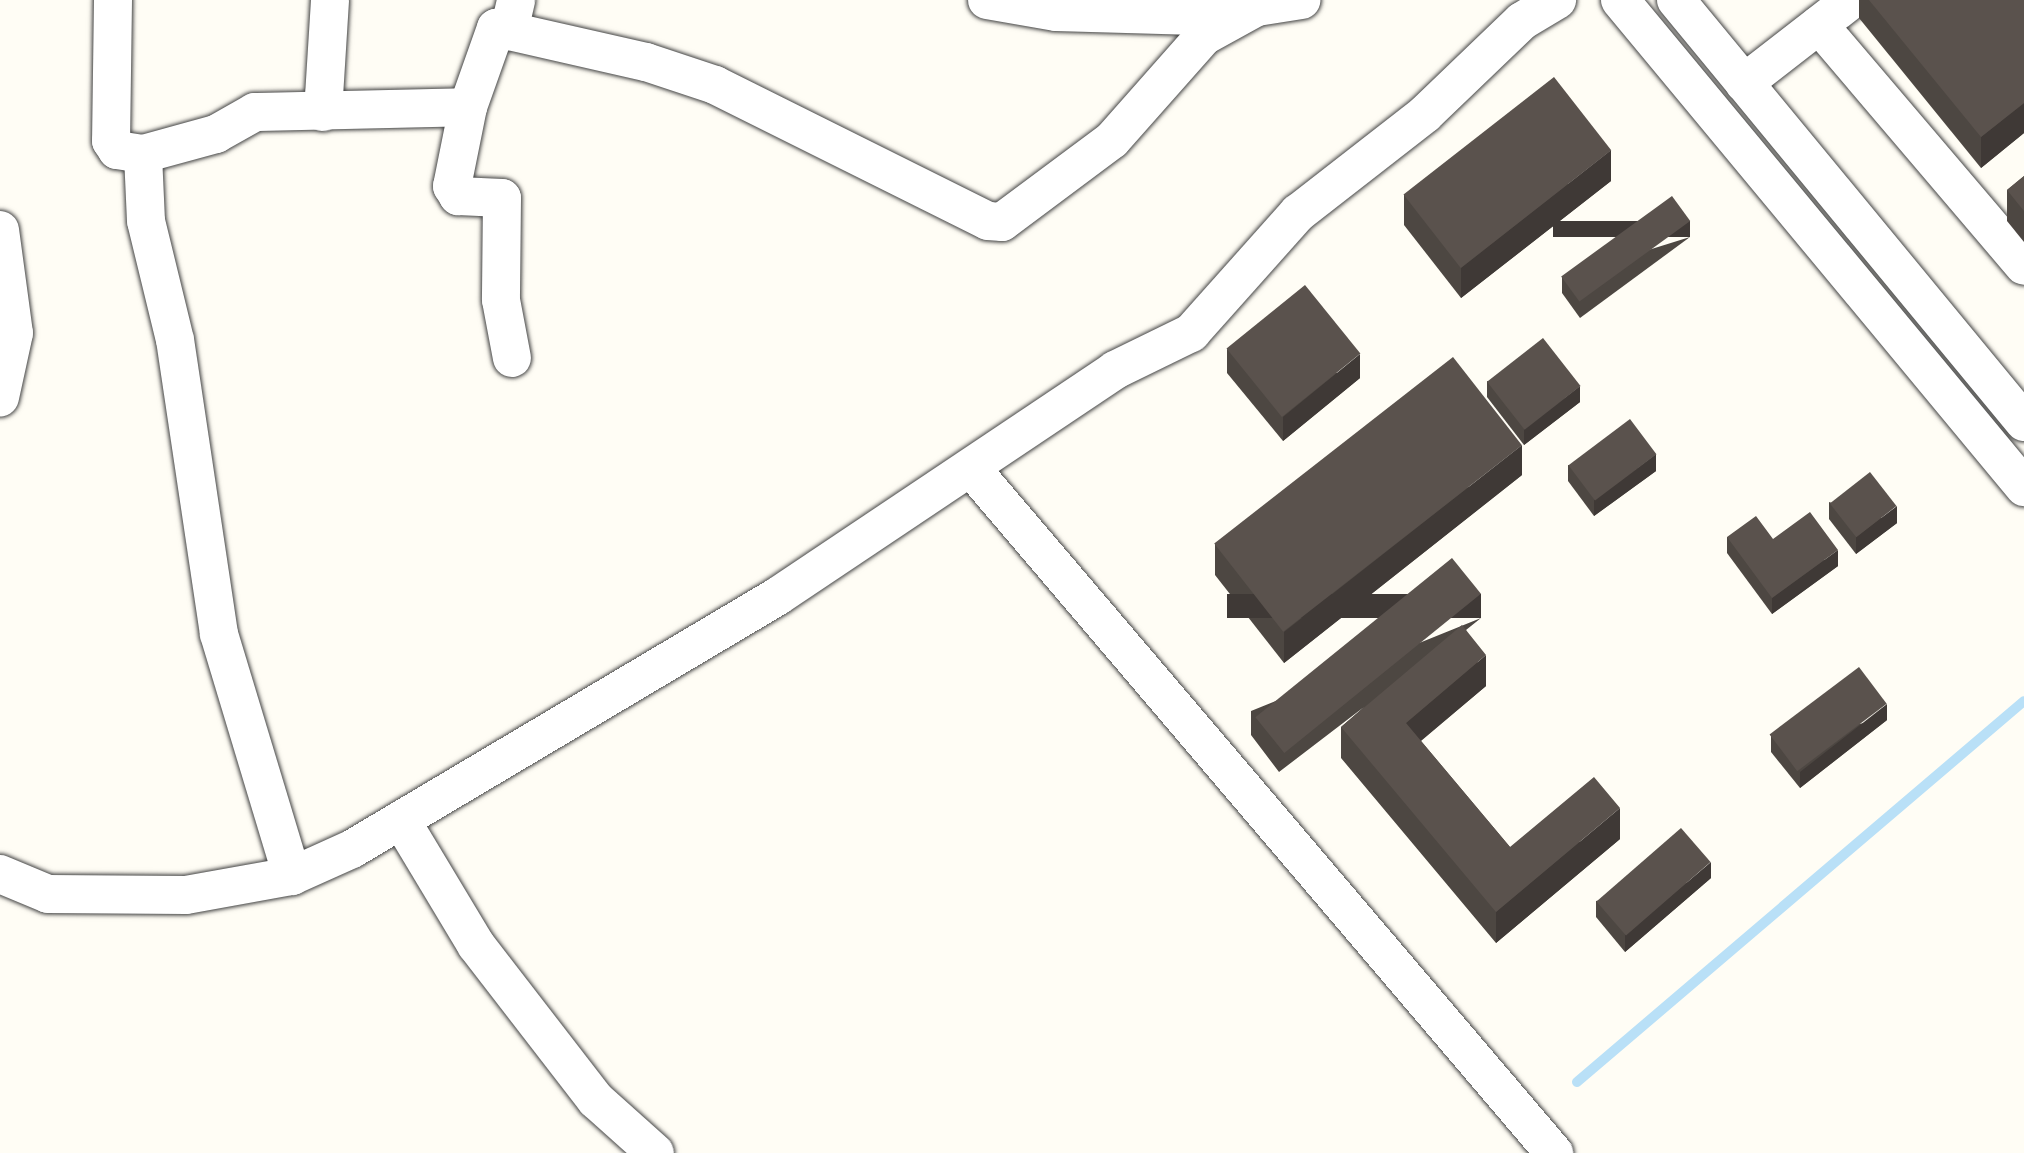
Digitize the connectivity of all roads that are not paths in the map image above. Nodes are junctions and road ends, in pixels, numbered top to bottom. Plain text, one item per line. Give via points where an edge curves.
1 (113, 0) edge
2 (330, 0) edge
3 (987, 0) edge
4 (1301, 0) edge
5 (1557, 0) edge
6 (1620, 0) edge
7 (1676, 0) edge
8 (1851, 0) edge
9 (1079, 6) edge
10 (506, 9) edge
11 (1514, 10) edge
12 (1233, 17) junction
13 (1819, 25) junction
14 (1744, 83) junction
15 (468, 107) junction
16 (323, 112) junction
17 (143, 154) junction
18 (0, 230) edge
19 (2024, 266) edge
20 (512, 358) dead end
21 (0, 397) edge
22 (2024, 422) edge
23 (971, 468) junction
24 (2024, 487) edge
25 (401, 820) junction
26 (0, 874) edge
27 (292, 876) junction
28 (655, 1153) edge
29 (1554, 1153) edge

1 - 17 street via 111,141 117,150
2 - 16 street
3 - 9 street
4 - 12 street
5 - 11 street
6 - 24 street
7 - 14 street
8 - 13 street
9 - 12 street
10 - 12 street via 715,85 988,221 1002,222 1112,140 1204,36
10 - 15 street via 490,33
11 - 23 street via 1425,114 1288,223 1208,319 1115,370
13 - 14 street
13 - 19 street
14 - 22 street
15 - 16 street
15 - 20 street via 452,186 458,196 502,198 501,300
16 - 17 street via 247,114 216,134
17 - 27 street via 146,221 175,340 219,634
18 - 21 street via 14,332
23 - 25 street via 778,596
23 - 29 street
25 - 27 street
25 - 28 street via 484,956 596,1100
26 - 27 street via 48,894 97,898 186,895

